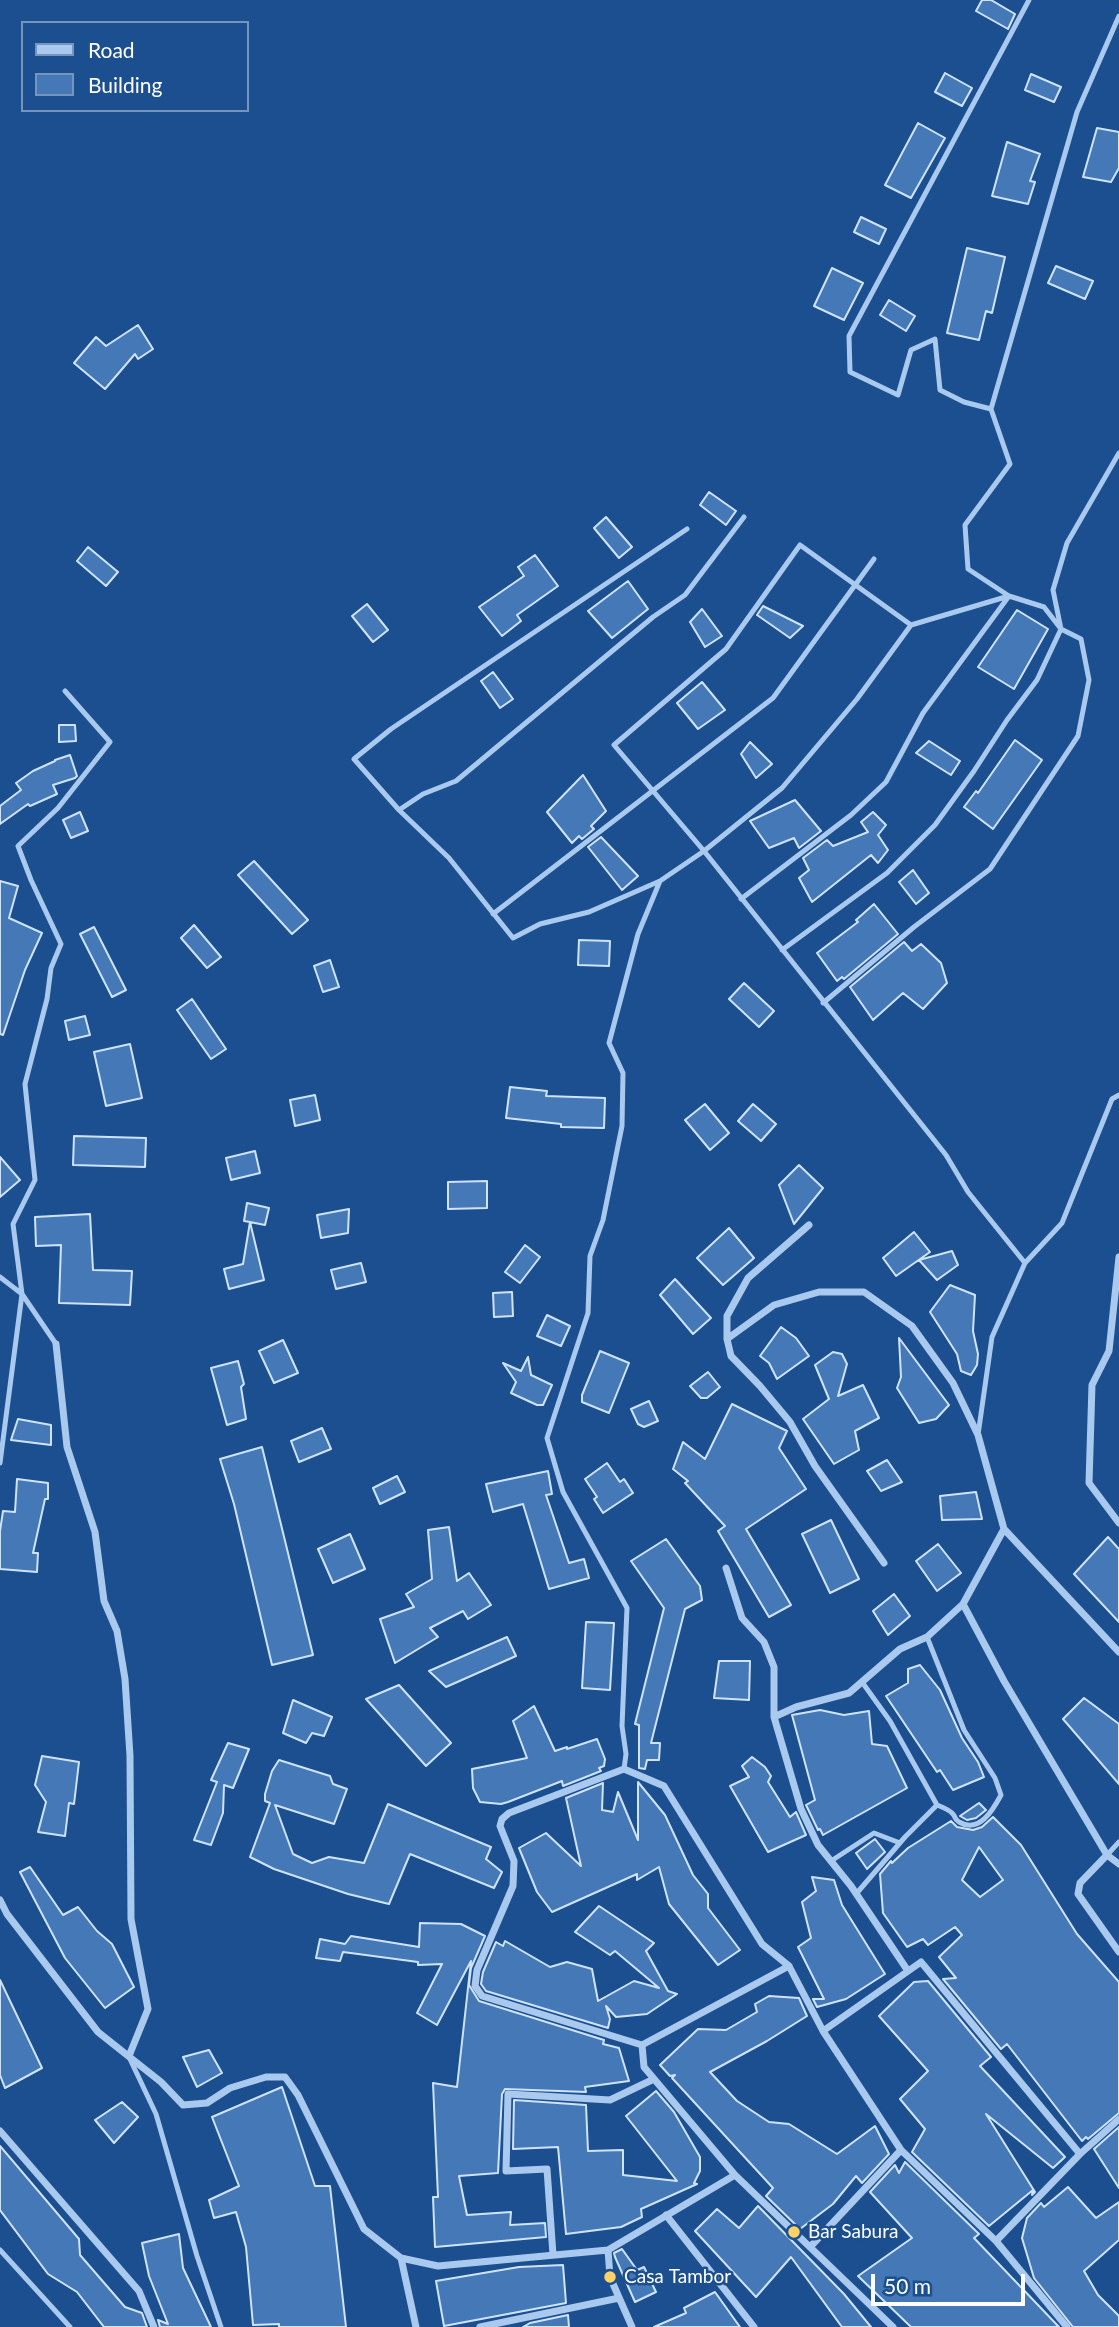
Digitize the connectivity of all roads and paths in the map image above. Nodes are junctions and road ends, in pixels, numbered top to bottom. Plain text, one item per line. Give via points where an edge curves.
1 (1029, 0) edge
2 (1119, 16) edge
3 (990, 409) junction
4 (1119, 453) edge
5 (744, 517) dead end
6 (687, 529) dead end
7 (874, 559) dead end
8 (855, 585) junction
9 (1009, 596) junction
10 (911, 625) junction
11 (1061, 629) junction
12 (65, 691) dead end
13 (653, 791) junction
14 (399, 810) junction
15 (704, 852) junction
16 (660, 881) junction
17 (741, 899) junction
18 (493, 914) junction
19 (782, 950) junction
20 (824, 1003) junction
21 (1119, 1095) edge
22 (809, 1225) dead end
23 (1119, 1257) edge
24 (1025, 1263) junction
25 (0, 1278) edge
26 (22, 1294) junction
27 (727, 1339) junction
28 (56, 1344) joint
29 (978, 1435) junction
30 (0, 1463) edge
31 (1119, 1523) edge
32 (1004, 1529) junction
33 (884, 1563) dead end
34 (726, 1568) dead end
35 (963, 1604) junction
36 (927, 1637) junction
37 (1119, 1652) edge
38 (862, 1682) junction
39 (774, 1717) junction
40 (624, 1769) junction
41 (937, 1805) junction
42 (1119, 1842) edge
43 (900, 1843) junction
44 (1107, 1855) junction
45 (831, 1861) junction
46 (1119, 1864) edge
47 (856, 1894) junction
48 (0, 1900) edge
49 (1119, 1952) edge
50 (789, 1966) junction
51 (908, 1971) junction
52 (823, 2031) junction
53 (642, 2045) junction
54 (129, 2056) junction
55 (654, 2079) junction
56 (1119, 2119) edge
57 (0, 2131) edge
58 (901, 2150) junction
59 (1080, 2154) junction
60 (735, 2175) junction
61 (666, 2216) junction
62 (996, 2241) junction
63 (811, 2246) junction
64 (0, 2250) edge
65 (608, 2250) junction
66 (553, 2255) junction
67 (401, 2258) junction
68 (619, 2298) junction
69 (70, 2327) edge
70 (154, 2327) edge
71 (221, 2327) edge
72 (416, 2327) edge
73 (480, 2327) edge
74 (632, 2327) edge
75 (754, 2327) edge
76 (893, 2327) edge
77 (1067, 2327) edge

1 - 3 lane via 849,336 849,372 898,395 911,350 935,339 940,390
2 - 3 lane via 1077,112
3 - 9 lane via 1010,464 965,525 968,569
4 - 11 lane via 1067,543 1053,590
5 - 14 lane via 685,595 456,780
6 - 14 lane via 390,729 354,759
7 - 8 lane
8 - 10 lane
8 - 13 lane via 773,698
8 - 13 lane via 800,545 726,649 614,745
9 - 10 lane
9 - 11 lane via 1044,607
9 - 17 lane via 923,713 887,782
10 - 15 lane via 857,699 782,788
11 - 19 lane via 1037,680 936,825 887,873
11 - 20 lane via 1081,639 1088,680 1078,736 990,869
12 - 26 lane via 110,742 58,808 18,846 61,944 51,968 25,1084 35,1180 13,1224
13 - 15 lane
13 - 18 lane
14 - 18 lane via 449,858
15 - 16 lane
15 - 17 lane
16 - 18 lane via 513,938
16 - 40 lane via 638,934 609,1043 623,1073 622,1126 603,1220 590,1256 588,1313 547,1438 563,1492 627,1608
17 - 19 lane
19 - 20 lane
20 - 24 lane via 946,1155 968,1192
21 - 24 lane via 1112,1099 1062,1223
22 - 27 street via 748,1278 727,1316
23 - 31 street via 1109,1351 1092,1385 1089,1483
24 - 29 lane via 992,1337
25 - 26 lane
26 - 28 lane
26 - 30 lane
27 - 29 street via 774,1305 819,1292 864,1292 912,1326 953,1383
27 - 33 street via 731,1356 790,1422 815,1466
28 - 54 street via 67,1447 95,1532 104,1601 117,1631 125,1679 131,1919 148,2008
29 - 32 street
32 - 35 street
32 - 37 street
34 - 39 street via 743,1618 764,1642 774,1667
35 - 36 street
35 - 44 street
36 - 38 street via 900,1649
36 - 41 lane via 964,1730 1001,1795 981,1822 968,1825
38 - 39 street via 849,1693
38 - 41 lane via 890,1721
39 - 45 street via 801,1809
40 - 50 street via 664,1786 762,1944
40 - 53 street via 502,1819 500,1826 514,1861 513,1886 477,1970 475,1986 482,1996
41 - 43 lane
42 - 44 lane
43 - 45 lane via 874,1833
43 - 47 lane
44 - 46 street
44 - 49 street via 1080,1884 1078,1894
45 - 47 street
47 - 51 street
48 - 54 street via 98,2032
50 - 52 street
50 - 53 street
51 - 52 street
51 - 59 street via 922,1962
52 - 58 street
53 - 55 street via 644,2067
54 - 67 street via 183,2105 207,2103 230,2088 266,2077 285,2077 364,2229
54 - 71 lane via 156,2113
55 - 60 street
55 - 66 street via 610,2100 508,2094 506,2171 547,2169
56 - 59 street
57 - 70 street via 139,2291
58 - 62 street
58 - 63 street
59 - 62 street
60 - 61 street
60 - 63 street
61 - 65 street
61 - 75 street
62 - 77 street
63 - 76 street
64 - 69 lane
65 - 66 street
65 - 68 street via 610,2277
66 - 67 street via 438,2266
67 - 72 street
68 - 73 street
68 - 74 street

